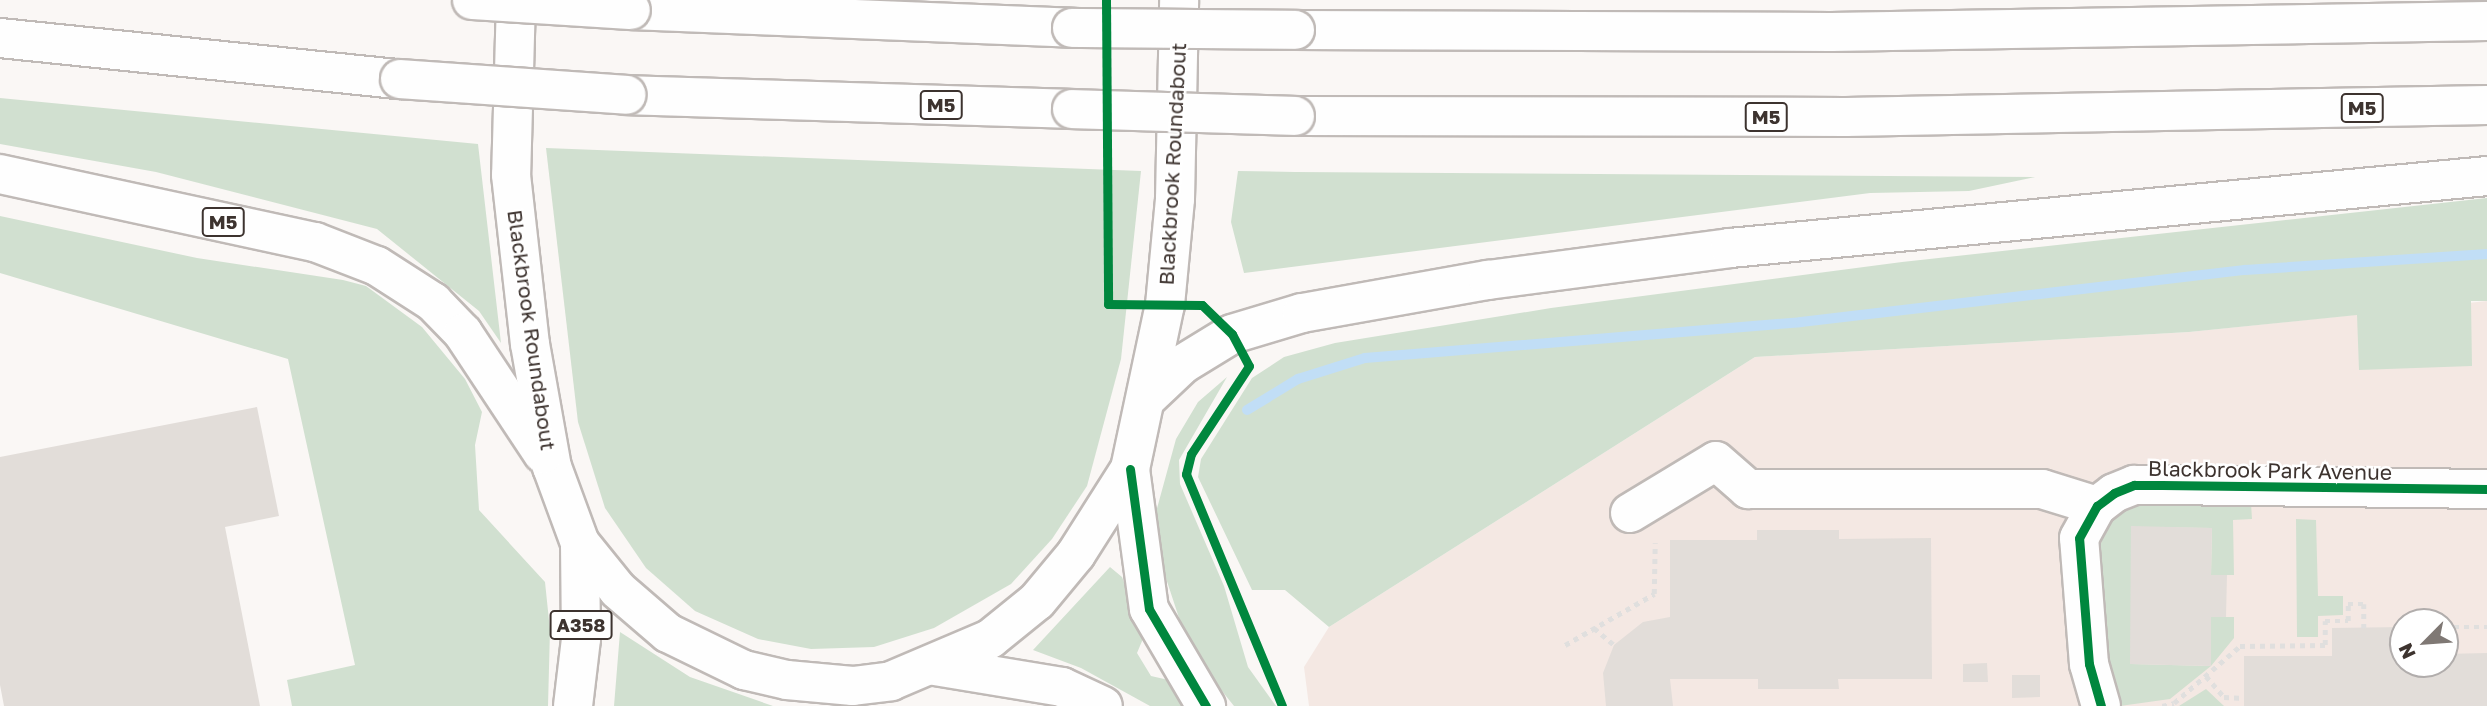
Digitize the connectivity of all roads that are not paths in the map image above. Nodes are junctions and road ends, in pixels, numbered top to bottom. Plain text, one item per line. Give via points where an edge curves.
1 (472, 0) edge
2 (516, 0) edge
3 (1179, 0) edge
4 (2487, 21) edge
5 (0, 38) edge
6 (2487, 106) edge
7 (0, 174) edge
8 (2487, 176) edge
9 (1146, 399) junction
10 (552, 467) junction
11 (1130, 468) junction
12 (2487, 489) edge
13 (2097, 506) junction
14 (1639, 507) road end
15 (580, 543) junction
16 (935, 666) junction
17 (891, 681) junction
18 (573, 706) edge
19 (839, 706) edge
20 (1103, 706) edge
21 (1206, 706) edge
22 (2101, 706) edge

1 - 4 main road, bridge via 1072,28 1831,32
2 - 10 main road, Blackbrook Roundabout via 511,175 530,344
3 - 9 main road, Blackbrook Roundabout via 1169,272
5 - 6 main road, M5, bridge via 400,79 626,95 1295,116 1846,117
7 - 10 main road, M5 via 315,242 377,266 433,302 463,334
8 - 9 main road via 1730,248 1488,280 1302,313 1232,334 1183,364
9 - 11 main road, Blackbrook Roundabout
10 - 15 main road, Blackbrook Roundabout
11 - 16 main road, Blackbrook Roundabout via 1076,554 1037,601 989,639
11 - 21 main road via 1149,609
12 - 13 main road, Blackbrook Park Avenue via 2134,485
13 - 14 main road via 2042,489 1748,489 1717,461
13 - 22 main road via 2079,538 2089,664
15 - 17 main road, Blackbrook Roundabout via 618,590 668,633 721,659 787,680 853,686
15 - 18 main road, A358 via 581,639
16 - 17 main road, Blackbrook Roundabout
16 - 20 main road via 1062,687
17 - 19 main road

